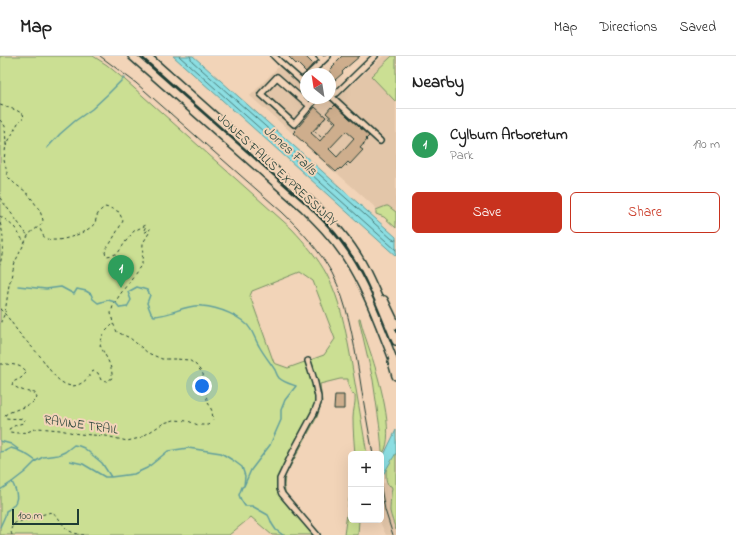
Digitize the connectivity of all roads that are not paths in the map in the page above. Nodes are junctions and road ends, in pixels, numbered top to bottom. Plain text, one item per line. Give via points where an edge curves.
1 (132, 56) edge
2 (147, 56) edge
3 (274, 56) edge
4 (319, 56) edge
5 (328, 56) edge
6 (375, 56) edge
7 (324, 60) junction
8 (315, 68) edge
9 (300, 80) edge
10 (336, 93) edge
11 (336, 101) edge
12 (310, 106) joint
13 (380, 140) dead end
14 (361, 262) junction
15 (396, 325) edge
16 (384, 335) junction
17 (396, 341) edge
18 (308, 361) dead end
19 (396, 367) edge
20 (396, 376) edge
21 (317, 535) edge

1 - 16 highway, JONES FALLS EXPRESSWAY via 328,232 360,280
2 - 14 highway, JONES FALLS EXPRESSWAY via 319,209 345,238
3 - 9 street
4 - 7 street
5 - 7 street
6 - 10 street
7 - 8 street
11 - 13 street
12 - 12 street via 277,76 261,94 294,124
14 - 15 highway
14 - 17 highway, JONES FALLS EXPRESSWAY
16 - 19 highway, JONES FALLS EXPRESSWAY
16 - 20 highway
18 - 21 street via 316,383 318,403 279,485 282,494

